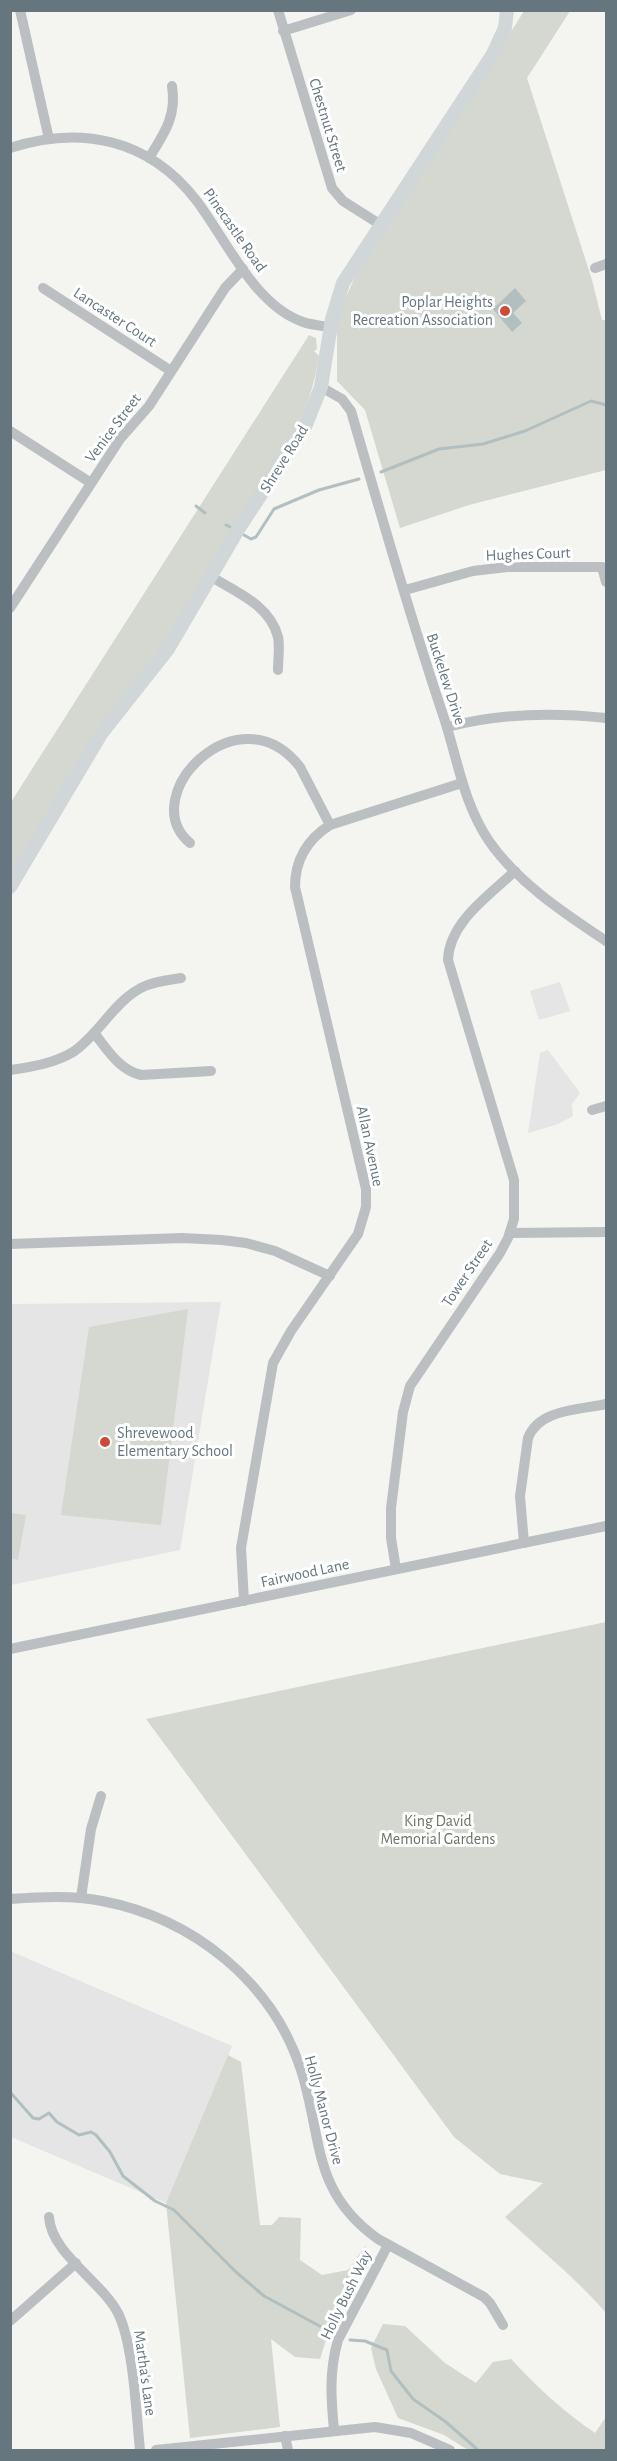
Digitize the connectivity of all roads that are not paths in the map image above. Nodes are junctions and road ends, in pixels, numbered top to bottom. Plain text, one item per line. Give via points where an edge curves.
1 (20, 10) edge
2 (278, 10) edge
3 (351, 10) edge
4 (507, 10) edge
5 (283, 31) junction
6 (172, 87) dead end
7 (49, 139) junction
8 (10, 148) edge
9 (148, 158) junction
10 (381, 225) junction
11 (606, 264) edge
12 (594, 268) dead end
13 (243, 269) junction
14 (43, 288) dead end
15 (330, 327) junction
16 (171, 371) junction
17 (321, 387) junction
18 (10, 431) edge
19 (91, 483) junction
20 (210, 576) junction
21 (606, 582) edge
22 (405, 590) junction
23 (14, 595) edge
24 (10, 608) edge
25 (278, 670) dead end
26 (606, 718) edge
27 (447, 727) junction
28 (462, 783) junction
29 (330, 825) junction
30 (190, 843) dead end
31 (515, 871) junction
32 (10, 887) edge
33 (606, 941) edge
34 (182, 978) dead end
35 (94, 1033) junction
36 (10, 1070) edge
37 (211, 1071) dead end
38 (606, 1106) edge
39 (592, 1110) dead end
40 (606, 1232) edge
41 (510, 1233) junction
42 (10, 1244) edge
43 (330, 1276) junction
44 (606, 1404) edge
45 (606, 1526) edge
46 (524, 1543) junction
47 (396, 1569) junction
48 (244, 1601) junction
49 (10, 1649) edge
50 (101, 1796) dead end
51 (81, 1898) junction
52 (10, 1899) edge
53 (49, 2217) dead end
54 (388, 2245) junction
55 (76, 2263) junction
56 (10, 2321) edge
57 (503, 2325) dead end
58 (334, 2430) junction
59 (285, 2436) junction
60 (140, 2451) edge
61 (156, 2451) edge
62 (288, 2451) edge
63 (450, 2451) edge

1 - 7 street
2 - 5 street, Chestnut Street
3 - 5 street
4 - 10 main road, Shreve Road via 504,32 493,54
5 - 10 street, Chestnut Street via 332,188 344,201
6 - 9 street via 171,120
7 - 8 street, Pinecastle Road
7 - 9 street, Pinecastle Road via 70,136 105,140
9 - 13 street, Pinecastle Road via 195,198
10 - 15 main road, Shreve Road via 343,283
11 - 12 street
13 - 15 street, Pinecastle Road via 285,312 304,323
13 - 16 street, Venice Street via 225,288
14 - 16 street, Lancaster Court
15 - 17 main road, Shreve Road
16 - 19 street, Venice Street
17 - 20 main road, Shreve Road via 297,440
17 - 22 street, Buckelew Drive via 342,399 351,411
18 - 19 street
19 - 23 street, Venice Street
20 - 25 street via 256,604 273,621 279,640
20 - 32 main road, Shreve Road via 168,649 101,734
21 - 22 street, Hughes Court via 602,567 507,567 473,571
22 - 27 street, Buckelew Drive
23 - 24 street, Venice Street
26 - 27 street via 533,713
27 - 28 street, Buckelew Drive
28 - 29 street, Allan Avenue
28 - 31 street, Buckelew Drive via 478,823
29 - 30 street via 294,758 261,739 238,739 224,742 203,755 183,781 175,817 181,834
29 - 43 street, Allan Avenue via 307,845 297,868 295,887 366,1194 361,1228
31 - 33 street, Buckelew Drive
31 - 41 street, Tower Street via 463,922 450,942 448,960 514,1180
34 - 35 street via 135,992
35 - 36 street via 63,1057
35 - 37 street via 117,1063 133,1073
38 - 39 street
40 - 41 street
41 - 47 street, Tower Street via 501,1253 410,1386 390,1508
42 - 43 street via 222,1240 264,1247
43 - 48 street, Allan Avenue via 279,1351 271,1371 241,1548
44 - 46 street via 546,1417 531,1429 520,1496
45 - 46 street, Fairwood Lane
46 - 47 street, Fairwood Lane
47 - 48 street, Fairwood Lane
48 - 49 street, Fairwood Lane
50 - 51 street via 91,1829
51 - 52 street, Holly Manor Drive
51 - 54 street, Holly Manor Drive via 123,1905 168,1922 209,1946 245,1977 273,2012 295,2054 320,2160 333,2192 352,2218
53 - 55 street, Martha's Lane via 52,2234
54 - 57 street, Holly Manor Drive via 484,2297
54 - 58 street, Holly Bush Way via 338,2340 330,2387
55 - 56 street
55 - 60 street, Martha's Lane via 111,2301 124,2330
58 - 59 street
58 - 63 street via 395,2429
59 - 61 street
59 - 62 street

